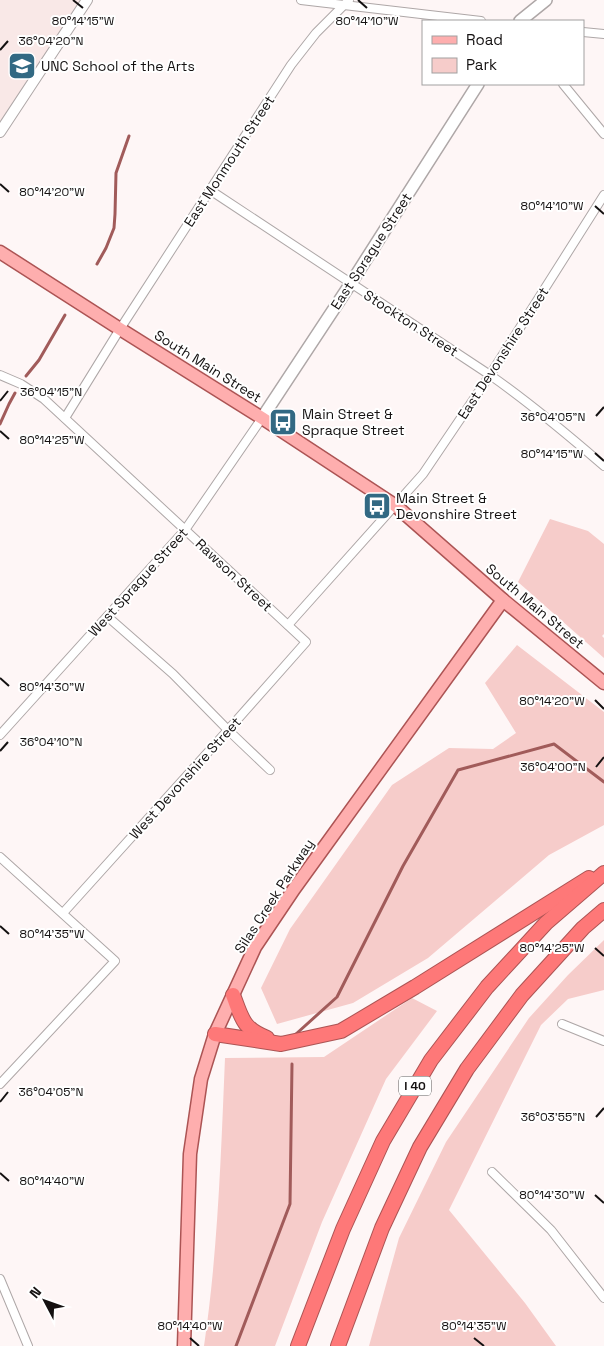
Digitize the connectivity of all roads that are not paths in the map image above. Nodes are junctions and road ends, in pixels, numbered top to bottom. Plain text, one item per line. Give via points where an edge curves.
1 (87, 0) edge
2 (301, 0) edge
3 (546, 0) edge
4 (346, 2) edge
5 (474, 20) edge
6 (521, 20) edge
7 (584, 32) edge
8 (604, 34) edge
9 (477, 85) edge
10 (564, 85) edge
11 (0, 132) edge
12 (604, 134) edge
13 (210, 190) junction
14 (604, 195) edge
15 (0, 252) edge
16 (351, 283) junction
17 (120, 329) junction
18 (0, 375) edge
19 (490, 375) junction
20 (65, 418) junction
21 (262, 418) junction
22 (604, 466) edge
23 (396, 506) junction
24 (185, 530) junction
25 (503, 600) junction
26 (108, 617) junction
27 (288, 625) junction
28 (306, 642) joint
29 (604, 683) edge
30 (228, 730) junction
31 (0, 735) edge
32 (270, 770) dead end
33 (0, 857) edge
34 (604, 868) edge
35 (604, 873) edge
36 (604, 910) edge
37 (63, 913) junction
38 (233, 995) junction
39 (562, 1024) dead end
40 (215, 1034) junction
41 (604, 1041) edge
42 (281, 1044) junction
43 (0, 1084) edge
44 (492, 1172) dead end
45 (0, 1279) edge
46 (360, 1286) junction
47 (604, 1298) edge
48 (28, 1346) edge
49 (184, 1346) edge
50 (298, 1346) edge
51 (338, 1346) edge
52 (346, 1346) edge

1 - 11 street
2 - 4 street
3 - 6 main road
4 - 5 street
4 - 13 street, East Monmouth Street via 291,65
7 - 8 street
9 - 16 main road, East Sprague Street
10 - 12 street
13 - 16 street, Stockton Street
13 - 17 street, East Monmouth Street
14 - 19 street, East Devonshire Street
15 - 17 main road, South Main Street
16 - 19 street, Stockton Street
16 - 21 main road, East Sprague Street
17 - 20 street, East Monmouth Street
17 - 21 main road, South Main Street
18 - 20 street, Rawson Street via 44,399
19 - 22 street, Stockton Street via 556,424
19 - 23 street, East Devonshire Street via 423,474
20 - 24 street, Rawson Street
21 - 23 main road, South Main Street
21 - 24 street, West Sprague Street
23 - 25 main road, South Main Street
23 - 27 street
24 - 26 street, West Sprague Street
24 - 27 street, Rawson Street
25 - 29 main road, South Main Street
25 - 38 main road, Silas Creek Parkway via 294,889 255,947
26 - 30 street via 173,674
26 - 31 street, West Sprague Street
27 - 28 street, Rawson Street
28 - 30 street, West Devonshire Street
30 - 32 street
30 - 37 street, West Devonshire Street
33 - 37 street
34 - 42 highway via 341,1030
35 - 50 highway, I 40 via 546,923 486,987 431,1060 383,1141 342,1229
36 - 46 highway, I 40 via 583,928 522,995 467,1069 420,1148 382,1228
37 - 43 street via 115,961
38 - 40 main road, Silas Creek Parkway
38 - 42 highway via 242,1020 254,1033
39 - 41 street
40 - 42 highway
40 - 49 main road, Silas Creek Parkway via 202,1078 190,1154
44 - 47 street via 551,1230
45 - 48 street
46 - 51 highway, I 40
46 - 52 highway

